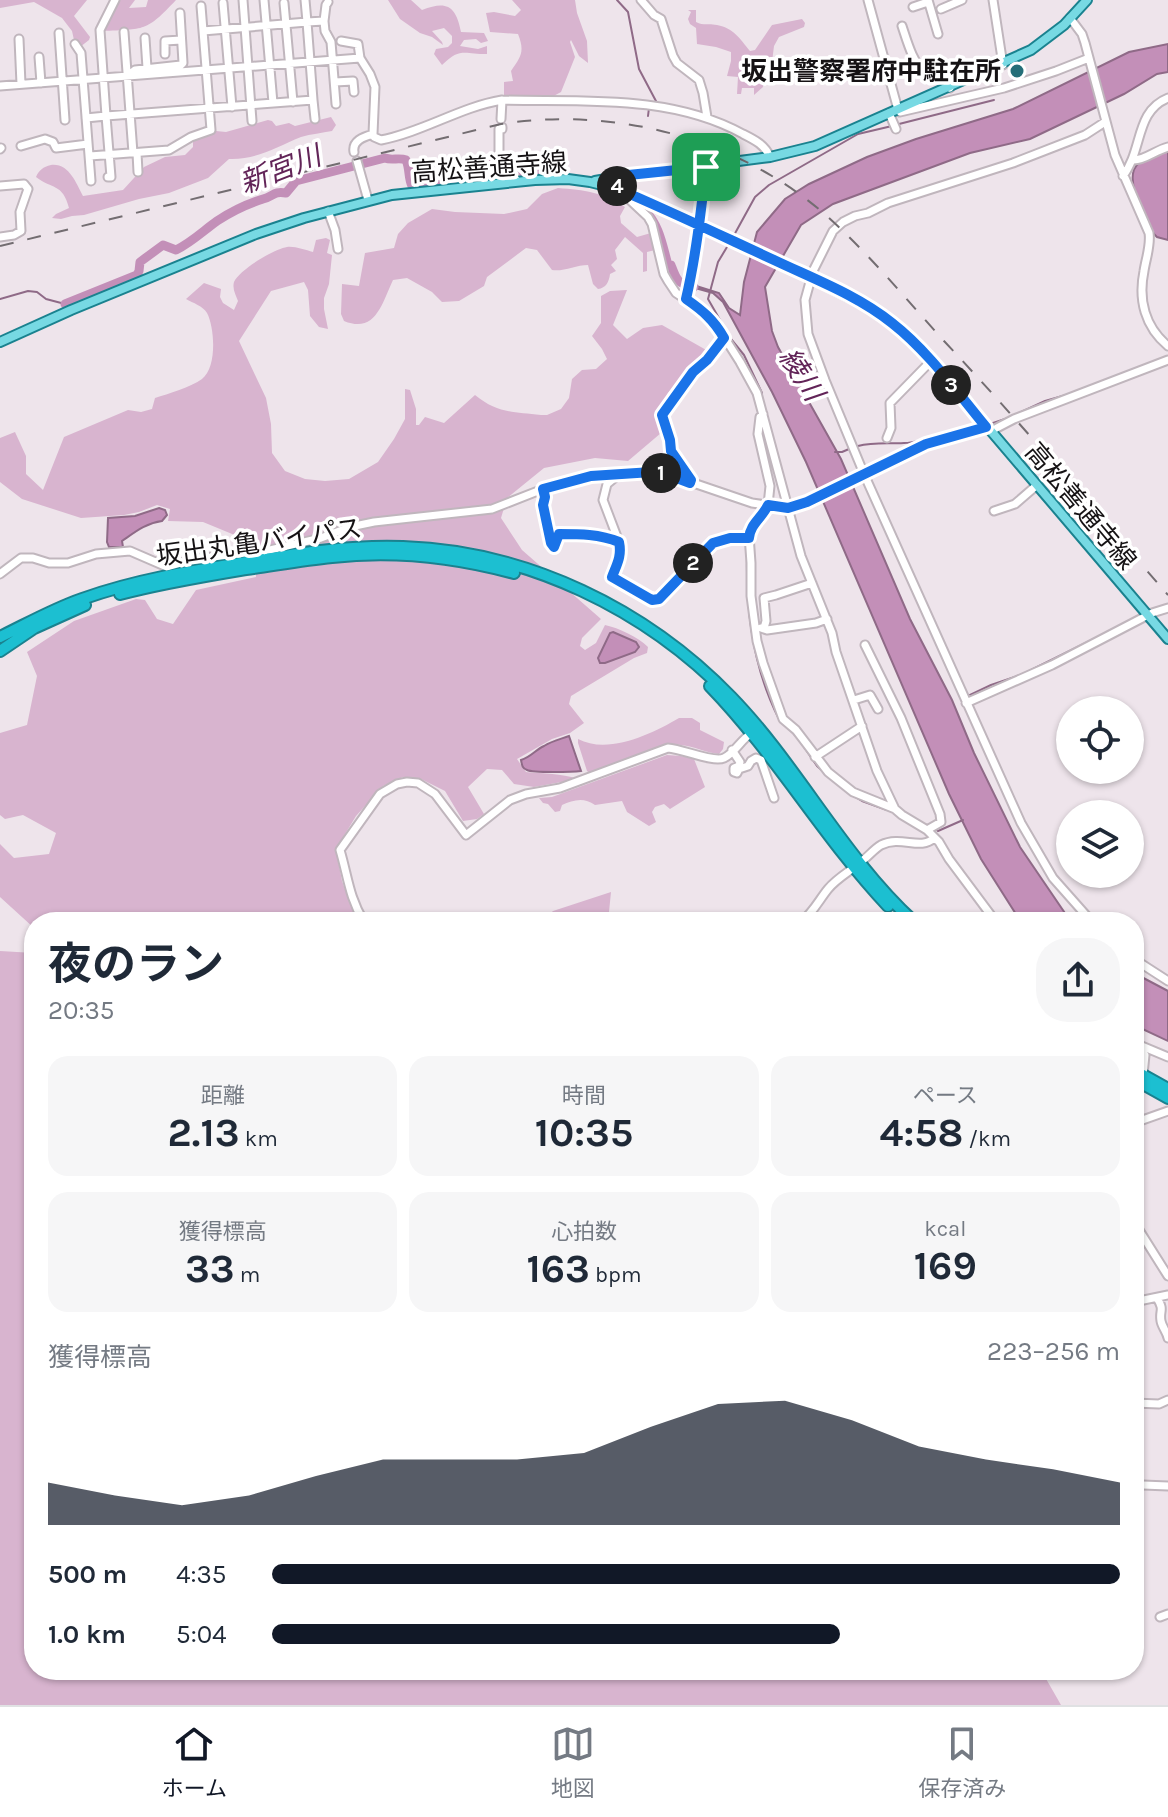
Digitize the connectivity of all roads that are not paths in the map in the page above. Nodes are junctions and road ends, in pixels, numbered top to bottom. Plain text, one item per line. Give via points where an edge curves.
1 (115, 0) edge
2 (243, 0) edge
3 (264, 0) edge
4 (305, 0) edge
5 (641, 0) edge
6 (868, 0) edge
7 (962, 0) edge
8 (993, 0) edge
9 (928, 1) edge
10 (328, 2) edge
11 (1084, 2) edge
12 (223, 3) dead end
13 (284, 3) dead end
14 (201, 6) dead end
15 (913, 7) dead end
16 (941, 9) dead end
17 (180, 13) dead end
18 (1070, 18) junction
19 (324, 21) junction
20 (307, 22) junction
21 (286, 24) junction
22 (266, 26) junction
23 (902, 26) dead end
24 (245, 27) junction
25 (225, 29) junction
26 (203, 31) junction
27 (124, 32) dead end
28 (59, 33) dead end
29 (938, 34) dead end
30 (145, 38) dead end
31 (19, 39) dead end
32 (181, 40) junction
33 (341, 41) dead end
34 (75, 44) dead end
35 (165, 54) dead end
36 (39, 57) dead end
37 (360, 58) junction
38 (332, 59) junction
39 (1089, 59) junction
40 (310, 61) junction
41 (290, 62) junction
42 (270, 64) junction
43 (1003, 65) junction
44 (248, 66) junction
45 (147, 68) junction
46 (228, 68) junction
47 (206, 69) junction
48 (0, 75) edge
49 (127, 76) junction
50 (103, 78) junction
51 (83, 79) junction
52 (62, 81) junction
53 (335, 82) junction
54 (41, 83) junction
55 (21, 84) junction
56 (0, 86) edge
57 (950, 88) junction
58 (354, 92) dead end
59 (1168, 98) edge
60 (313, 100) junction
61 (502, 100) junction
62 (293, 102) junction
63 (273, 103) junction
64 (336, 104) dead end
65 (251, 105) junction
66 (232, 107) junction
67 (209, 108) junction
68 (130, 115) junction
69 (106, 116) junction
70 (707, 117) junction
71 (86, 118) junction
72 (315, 119) dead end
73 (1104, 119) junction
74 (65, 120) dead end
75 (894, 120) junction
76 (252, 121) dead end
77 (373, 134) junction
78 (88, 144) junction
79 (21, 146) dead end
80 (1168, 147) edge
81 (135, 153) junction
82 (109, 155) junction
83 (90, 156) junction
84 (770, 157) junction
85 (1134, 160) junction
86 (706, 167) junction
87 (138, 172) dead end
88 (619, 176) junction
89 (1123, 176) junction
90 (108, 177) dead end
91 (91, 181) dead end
92 (517, 181) junction
93 (590, 182) junction
94 (0, 186) edge
95 (618, 189) junction
96 (368, 200) junction
97 (328, 211) junction
98 (0, 237) edge
99 (338, 249) dead end
100 (809, 277) junction
101 (686, 299) junction
102 (724, 338) junction
103 (1, 339) edge
104 (1168, 346) edge
105 (1168, 360) edge
106 (931, 361) junction
107 (763, 414) junction
108 (989, 429) junction
109 (887, 438) dead end
110 (618, 475) junction
111 (861, 476) junction
112 (690, 483) junction
113 (1037, 485) junction
114 (543, 489) junction
115 (768, 505) junction
116 (788, 508) junction
117 (994, 511) dead end
118 (747, 538) junction
119 (619, 542) junction
120 (292, 554) junction
121 (0, 574) edge
122 (812, 583) junction
123 (1168, 608) edge
124 (49, 613) junction
125 (1148, 616) junction
126 (827, 619) junction
127 (39, 625) junction
128 (637, 627) junction
129 (760, 628) junction
130 (0, 631) edge
131 (0, 637) edge
132 (1168, 639) edge
133 (0, 645) edge
134 (865, 645) dead end
135 (0, 651) edge
136 (854, 700) junction
137 (966, 703) junction
138 (878, 709) dead end
139 (862, 726) junction
140 (752, 733) junction
141 (732, 750) junction
142 (815, 757) junction
143 (774, 798) dead end
144 (895, 809) junction
145 (927, 830) junction
146 (934, 838) junction
147 (857, 866) junction
148 (359, 912) edge
149 (811, 912) edge
150 (896, 912) edge
151 (904, 912) edge
152 (989, 912) edge
153 (1083, 912) edge
154 (1144, 965) edge
155 (1168, 981) edge
156 (1144, 1047) edge
157 (1168, 1057) edge
158 (1144, 1078) edge
159 (1144, 1080) edge
160 (1168, 1089) edge
161 (1168, 1098) edge
162 (1168, 1111) edge
163 (1144, 1119) edge
164 (1144, 1238) edge
165 (1168, 1276) edge
166 (1168, 1295) edge
167 (1157, 1298) junction
168 (1144, 1300) edge
169 (1168, 1338) edge
170 (1168, 1400) edge
171 (1144, 1403) edge
172 (1144, 1485) edge
173 (1168, 1486) edge

1 - 50 street via 100,30
2 - 24 street
3 - 22 street
4 - 20 street
5 - 70 street via 661,19 677,63 699,80
6 - 75 street
7 - 16 street
8 - 43 street
9 - 15 street
9 - 29 street
10 - 19 street
11 - 18 main road
12 - 25 street
13 - 21 street
14 - 26 street
17 - 32 street
18 - 39 street via 1082,34
18 - 43 main road via 1042,44
19 - 20 street
19 - 38 street
20 - 21 street
20 - 40 street
21 - 22 street
21 - 41 street
22 - 24 street
22 - 42 street
23 - 57 street via 922,71 945,77
24 - 25 street
24 - 44 street
25 - 26 street
25 - 46 street
26 - 47 street
27 - 49 street
28 - 52 street
30 - 45 street
31 - 55 street
32 - 35 street via 165,41
32 - 45 street via 181,65
33 - 37 street via 358,44
34 - 51 street
36 - 54 street
37 - 38 street
37 - 77 street via 375,87
38 - 40 street
38 - 53 street
39 - 73 street
39 - 75 street via 1004,88 900,112
40 - 41 street
40 - 60 street
41 - 42 street
41 - 62 street
42 - 44 street
42 - 63 street
43 - 57 main road
44 - 46 street
44 - 65 street
45 - 49 street
46 - 47 street
46 - 66 street
47 - 49 street
47 - 67 street
48 - 56 street
49 - 50 street
49 - 68 street
50 - 51 street
50 - 69 street
51 - 52 street
51 - 71 street
52 - 54 street
52 - 74 street
53 - 58 street via 353,81
53 - 64 street
54 - 55 street
55 - 56 street
57 - 75 main road
59 - 85 street via 1146,117
60 - 62 street
60 - 72 street
61 - 70 street via 639,104
61 - 77 street via 390,138 381,140
61 - 92 street via 502,159
62 - 63 street
63 - 65 street
65 - 66 street
65 - 76 street
66 - 67 street
67 - 68 street
67 - 81 street via 211,130 169,150
68 - 69 street
68 - 81 street
69 - 71 street
69 - 82 street
70 - 84 street via 754,139
71 - 78 street
73 - 89 street
73 - 100 street via 1085,135 843,222
75 - 84 main road
77 - 96 street via 353,146
78 - 79 street via 56,148 45,139
78 - 83 street
80 - 85 street
81 - 82 street
81 - 87 street
82 - 83 street
82 - 90 street
83 - 91 street
84 - 86 main road
85 - 89 street
86 - 88 main road
86 - 101 street
88 - 93 main road
88 - 95 main road
89 - 104 street via 1150,239 1143,274 1145,314
92 - 93 main road, 高松善通寺線
92 - 96 main road, 高松善通寺線
93 - 95 main road, 高松善通寺線
94 - 98 street via 24,184 28,189 20,212 21,231
95 - 100 main road, 高松善通寺線, bridge
95 - 101 street via 648,217 664,274
96 - 97 main road, 高松善通寺線
97 - 99 street
97 - 103 main road, 高松善通寺線 via 256,234
100 - 106 main road, 高松善通寺線 via 873,309
100 - 111 street via 808,334
101 - 102 street via 714,321
102 - 107 street via 749,377
102 - 112 street via 662,415 671,451
105 - 108 street
106 - 108 main road, 高松善通寺線
106 - 109 street via 890,403
107 - 115 street via 758,434 770,486
107 - 116 street
108 - 111 street via 926,444
108 - 113 main road, 高松善通寺線
110 - 112 street via 661,472
110 - 114 street
110 - 119 street via 607,484 603,500
111 - 116 street
111 - 137 street
112 - 115 street
113 - 117 street via 1012,508
113 - 125 main road, 高松善通寺線
114 - 119 street via 554,547 559,534
114 - 120 street via 492,509 350,527
115 - 116 street
115 - 118 street
116 - 122 street
118 - 119 street via 713,543 659,599 652,600 612,577 620,559
118 - 129 street via 751,596
120 - 121 street via 196,559 167,567 130,551 68,563 21,558
120 - 124 highway, 坂出丸亀バイパス via 153,578
120 - 127 highway, 坂出丸亀バイパス via 128,592
120 - 128 highway, 坂出丸亀バイパス via 375,547 469,554 560,581
122 - 126 street
122 - 129 street via 764,598 766,621
123 - 125 street
124 - 130 highway
124 - 131 highway, 坂出丸亀バイパス
125 - 132 main road, 高松善通寺線
125 - 137 street
126 - 129 street
126 - 136 street
127 - 133 highway, 坂出丸亀バイパス
127 - 135 highway
128 - 140 highway, 坂出丸亀バイパス via 704,679
128 - 147 highway, 坂出丸亀バイパス via 686,655 732,698 774,747
129 - 142 street via 768,682 783,719
134 - 145 street via 940,814 941,822
136 - 138 street via 870,695
136 - 139 street
137 - 153 street via 1037,853
139 - 142 street
139 - 144 street
140 - 141 street
140 - 147 highway, 坂出丸亀バイパス
141 - 143 street via 740,762 734,772 761,760
141 - 148 street via 720,760 677,749 655,752 560,788 510,800 466,835 428,788 397,784 380,794 340,850
142 - 144 street via 853,792
144 - 145 street
145 - 146 street
146 - 147 street via 924,844 899,841 877,847
146 - 152 street
147 - 149 street via 829,888
147 - 150 highway, 坂出丸亀バイパス
147 - 151 highway, 坂出丸亀バイパス
154 - 155 street
156 - 157 street
158 - 160 highway
159 - 161 highway
162 - 163 street
164 - 165 street
166 - 167 street
167 - 168 street
167 - 169 street
170 - 171 street
172 - 173 street

